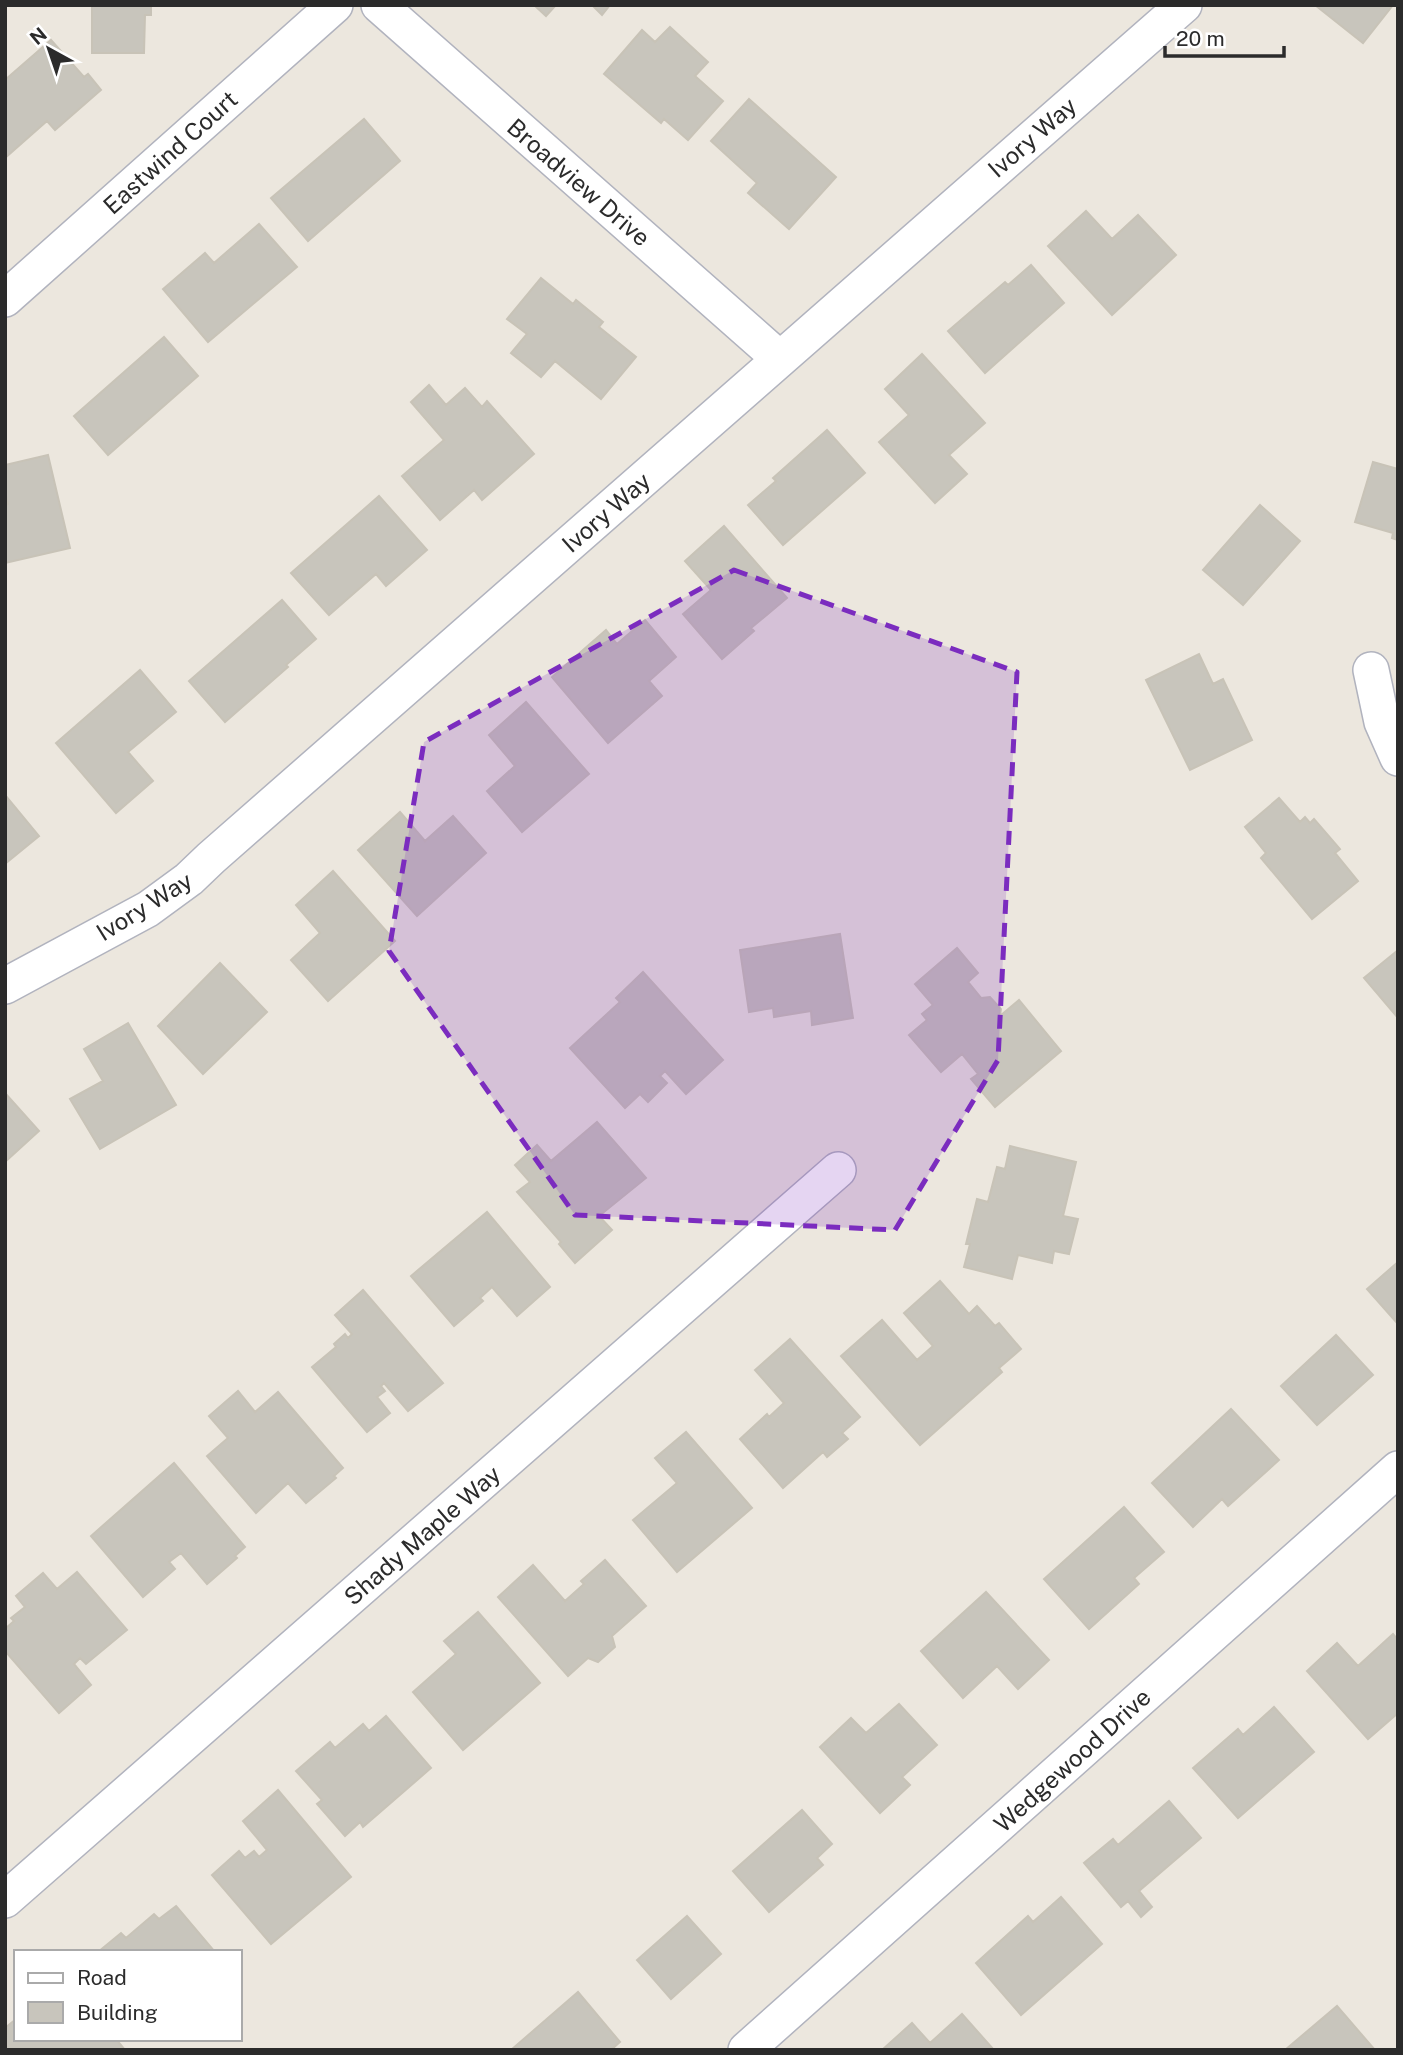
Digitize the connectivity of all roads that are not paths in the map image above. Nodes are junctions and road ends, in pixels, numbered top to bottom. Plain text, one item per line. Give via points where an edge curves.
1 (335, 5) edge
2 (379, 5) edge
3 (1184, 5) edge
4 (5, 299) edge
5 (780, 359) junction
6 (1371, 670) dead end
7 (1398, 758) edge
8 (5, 986) edge
9 (838, 1170) dead end
10 (1398, 1469) edge
11 (5, 1900) edge
12 (746, 2050) edge

1 - 4 street, Eastwind Court
2 - 5 street, Broadview Drive
3 - 5 street, Ivory Way
5 - 8 street, Ivory Way via 190,879 131,919
6 - 7 street via 1382,722
9 - 11 street, Shady Maple Way
10 - 12 street, Wedgewood Drive

